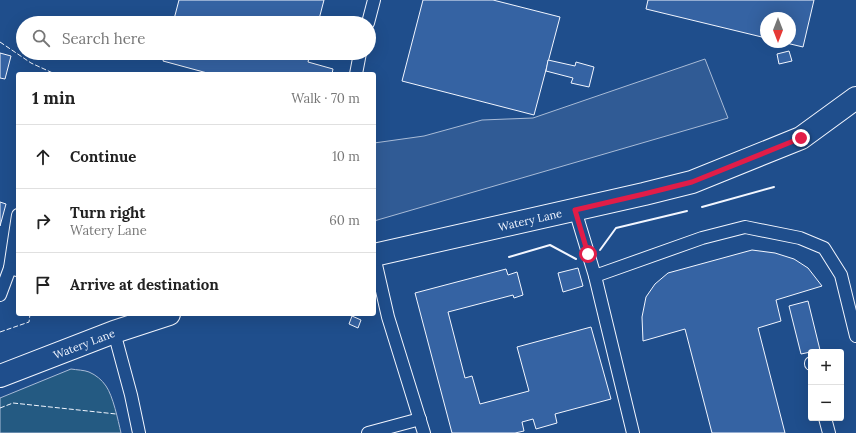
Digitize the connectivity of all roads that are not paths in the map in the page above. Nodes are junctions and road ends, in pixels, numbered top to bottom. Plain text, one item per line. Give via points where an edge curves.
1 (374, 0) edge
2 (370, 16) edge
3 (359, 60) edge
4 (356, 72) edge
5 (856, 98) edge
6 (575, 210) junction
7 (16, 242) edge
8 (376, 256) edge
9 (376, 265) edge
10 (14, 269) edge
11 (595, 276) junction
12 (0, 295) edge
13 (163, 316) edge
14 (114, 332) junction
15 (856, 336) edge
16 (0, 376) edge
17 (420, 419) junction
18 (826, 421) edge
19 (138, 432) edge
20 (368, 433) edge
21 (424, 433) edge
22 (633, 433) edge
23 (829, 433) edge

1 - 2 lane
3 - 4 lane
5 - 6 main road, Watery Lane via 801,138 692,182
6 - 8 main road, Watery Lane
6 - 11 lane
7 - 10 lane
9 - 17 lane via 388,317
10 - 12 lane
11 - 15 lane via 702,238 745,227 800,238 824,248 841,275
11 - 22 lane
13 - 14 main road, Watery Lane
14 - 16 main road, Watery Lane
14 - 19 lane
17 - 20 lane
17 - 21 lane
18 - 23 lane

